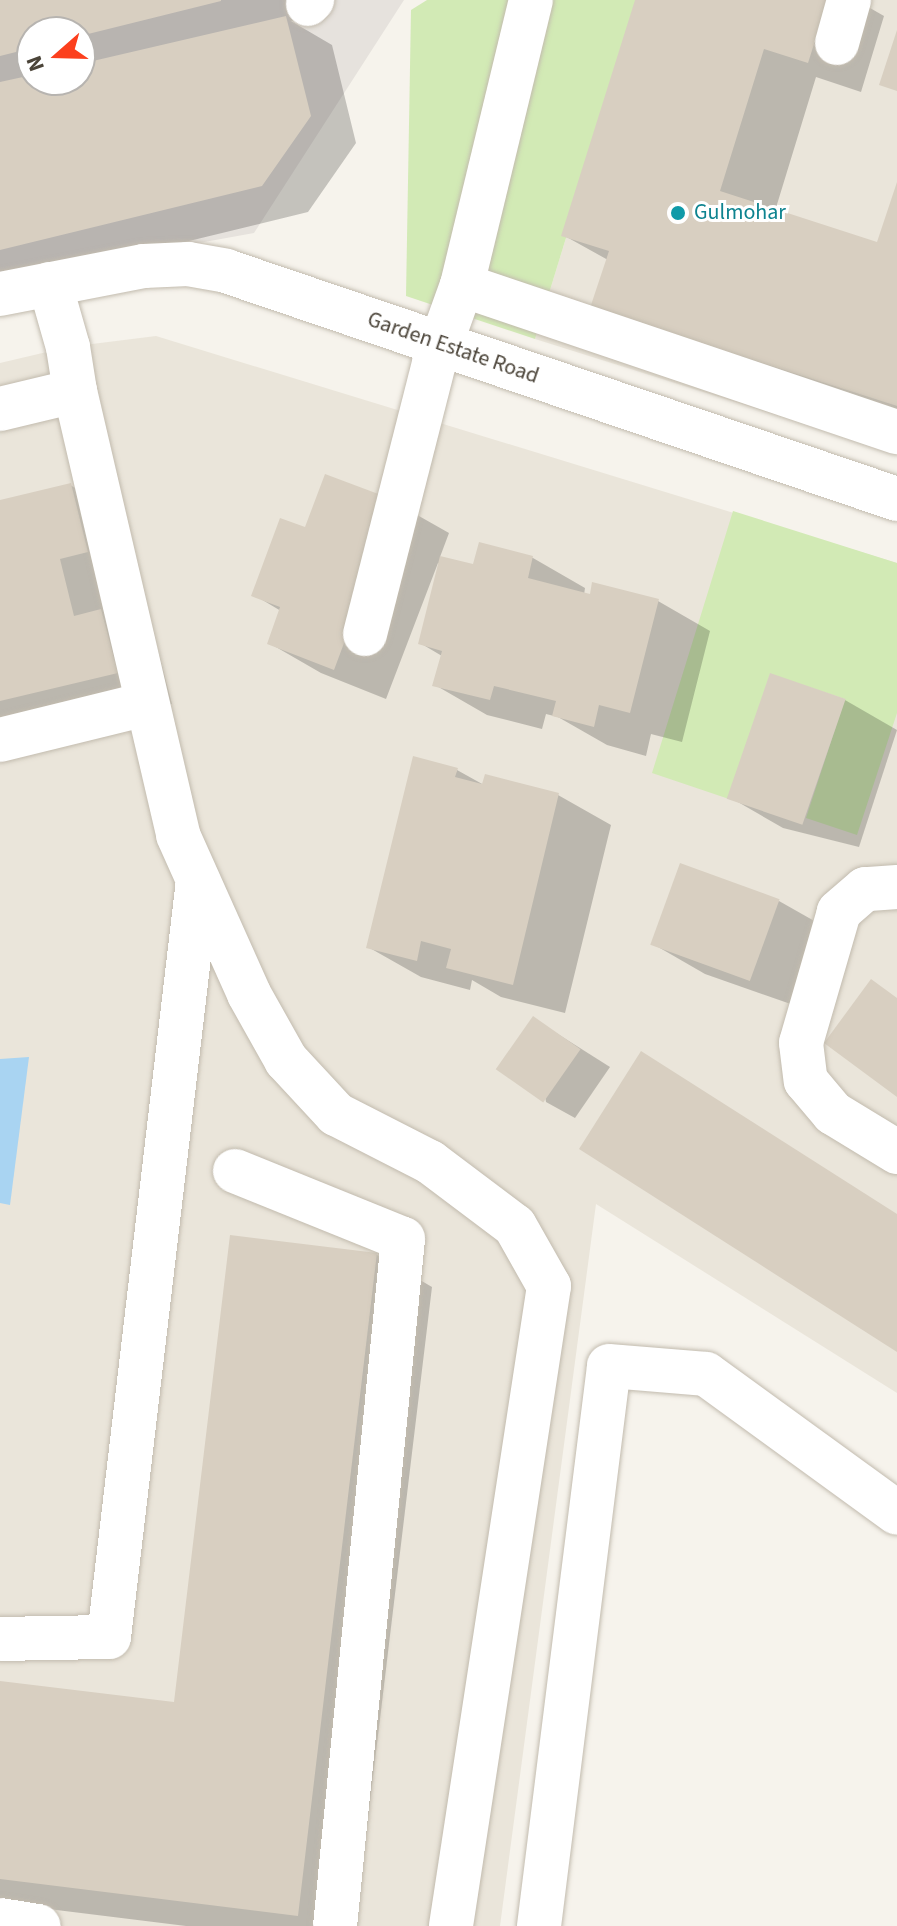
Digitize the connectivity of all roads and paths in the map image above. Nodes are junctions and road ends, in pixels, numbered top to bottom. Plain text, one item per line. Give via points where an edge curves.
1 (531, 0) edge
2 (849, 0) edge
3 (837, 43) dead end
4 (50, 284) junction
5 (462, 285) junction
6 (0, 294) edge
7 (440, 343) junction
8 (75, 391) junction
9 (0, 409) edge
10 (897, 432) edge
11 (897, 499) edge
12 (365, 634) dead end
13 (147, 704) junction
14 (0, 740) edge
15 (198, 880) junction
16 (897, 887) edge
17 (897, 1152) edge
18 (235, 1171) dead end
19 (897, 1513) edge
20 (0, 1639) edge
21 (0, 1920) edge
22 (39, 1926) edge
23 (335, 1926) edge
24 (451, 1926) edge
25 (539, 1926) edge

1 - 5 street
2 - 3 street
4 - 6 street, Garden Estate Road
4 - 7 street, Garden Estate Road via 144,266 188,264 226,271
4 - 8 street
5 - 7 street
5 - 10 street
7 - 11 street, Garden Estate Road
7 - 12 street
8 - 9 street
8 - 13 street
13 - 14 street
13 - 15 street via 178,835
15 - 20 street via 109,1637
15 - 24 street via 249,994 286,1060 336,1114 430,1162 515,1226 549,1286
16 - 17 street via 865,889 839,912 801,1043 806,1081 833,1113
18 - 23 street via 403,1239
19 - 25 street via 706,1374 609,1366
21 - 22 street

